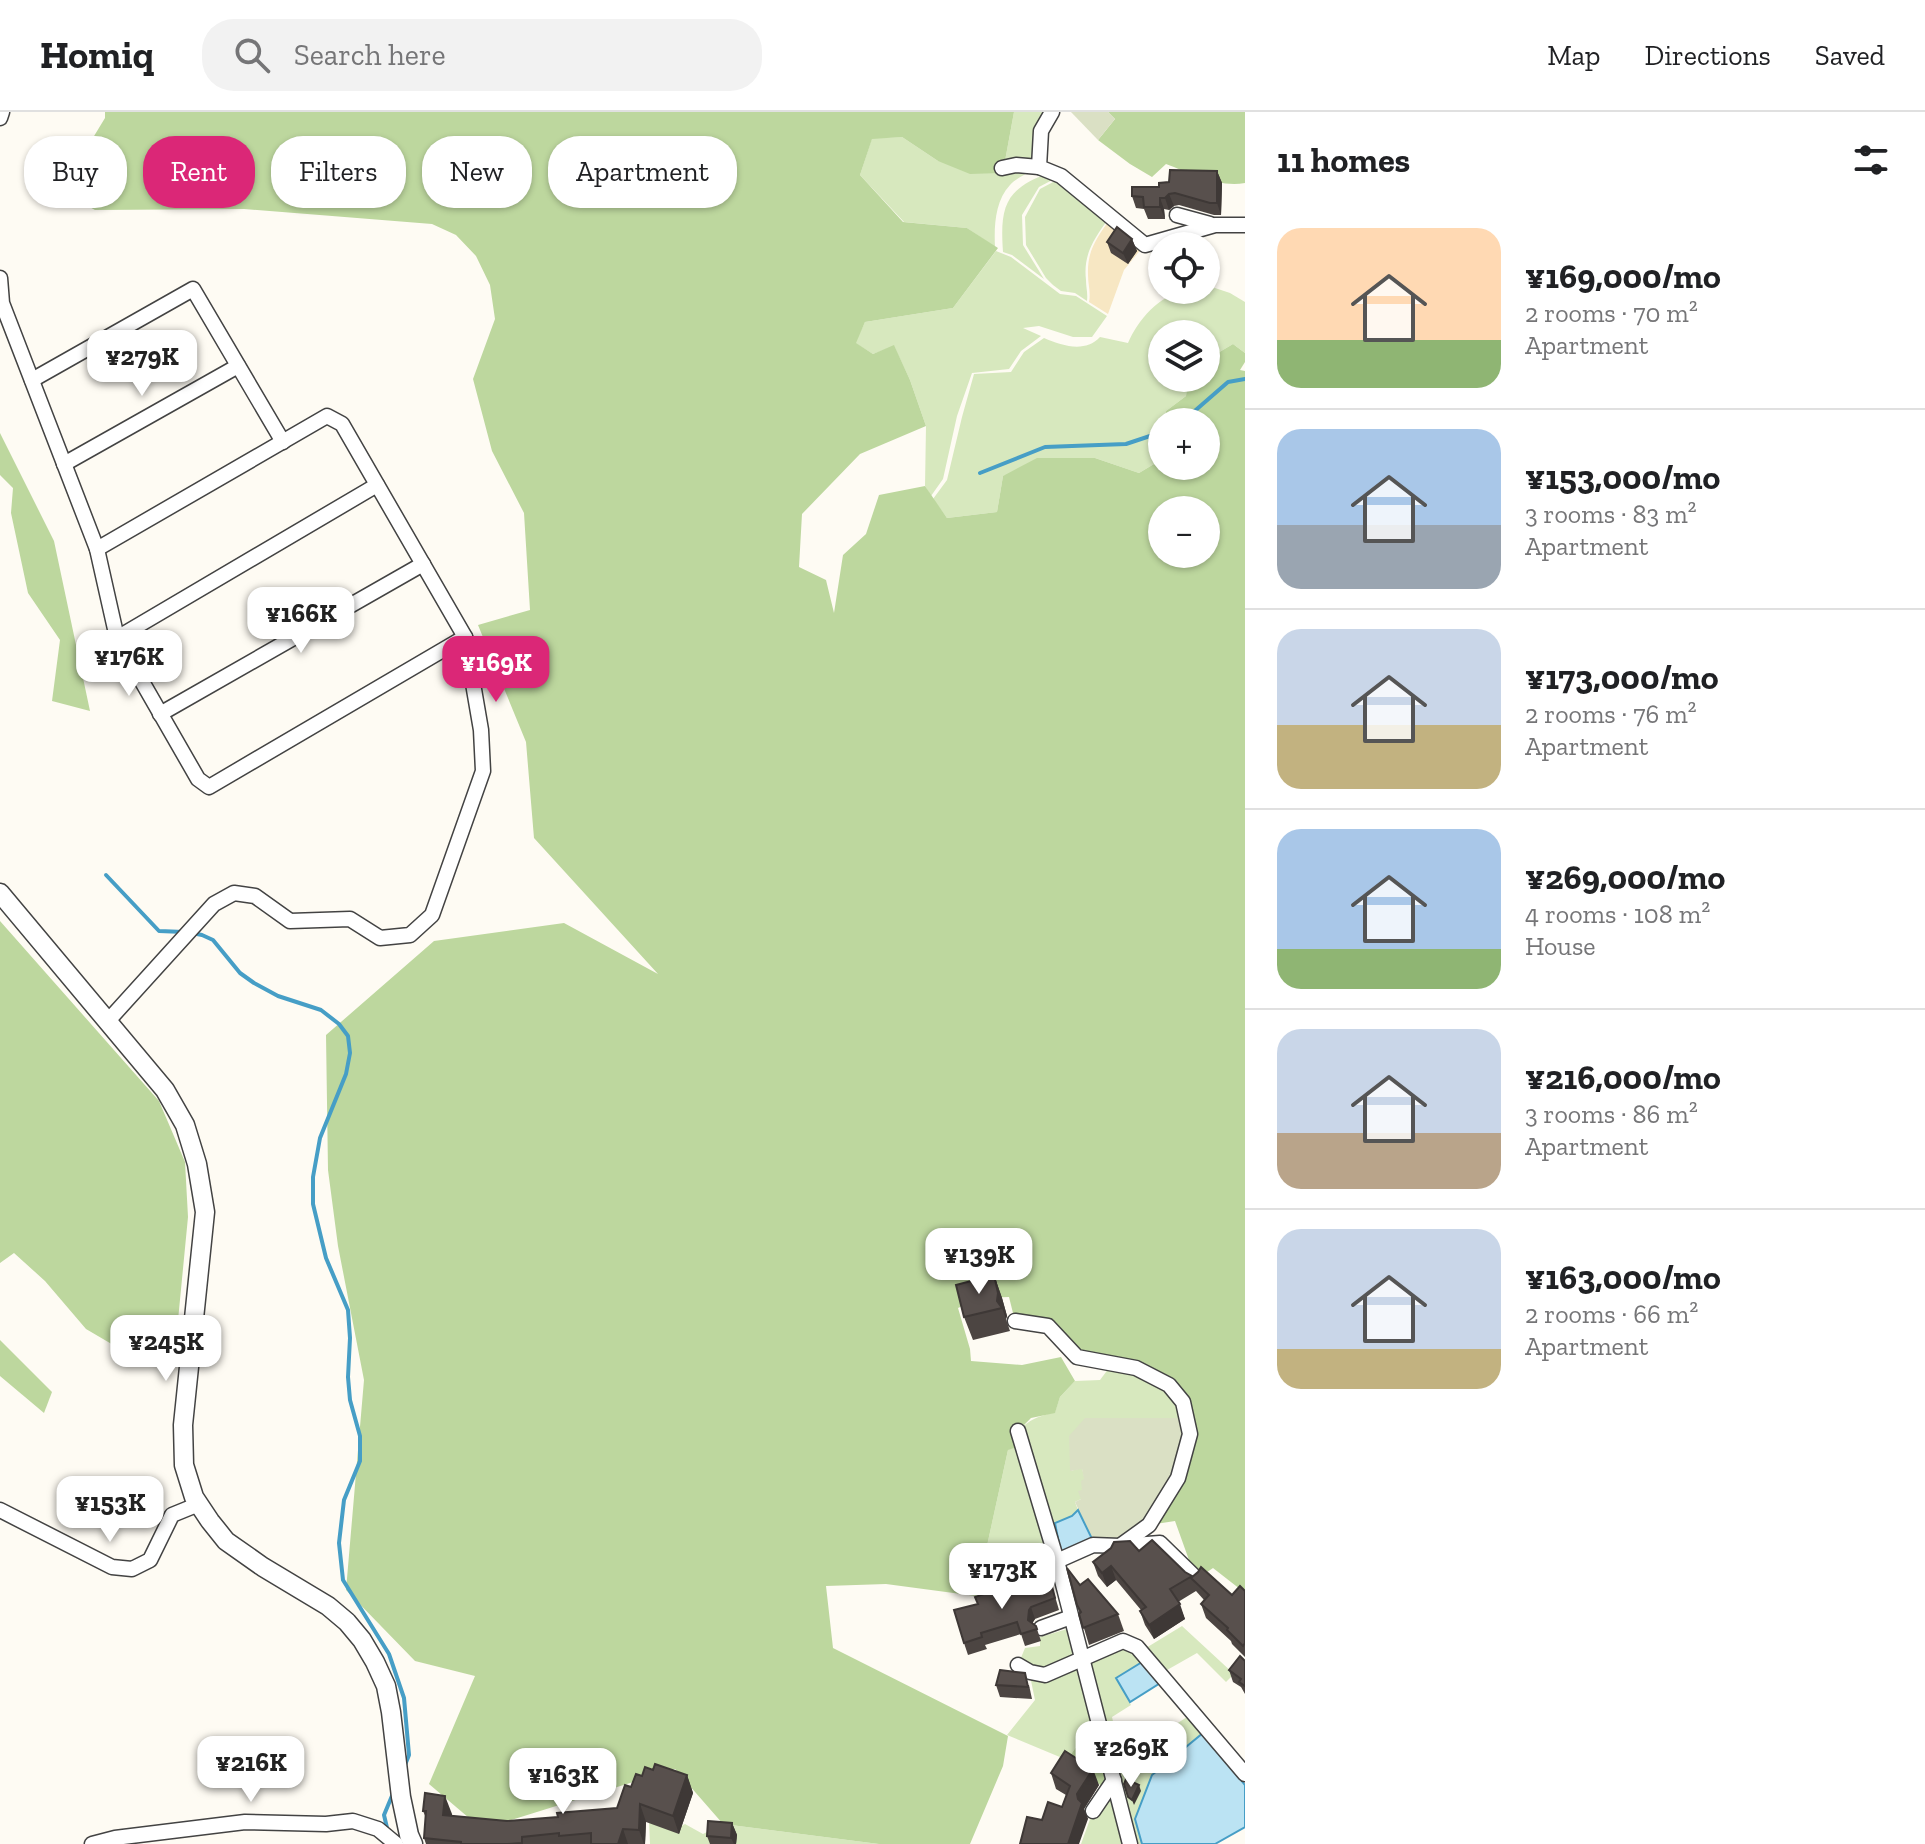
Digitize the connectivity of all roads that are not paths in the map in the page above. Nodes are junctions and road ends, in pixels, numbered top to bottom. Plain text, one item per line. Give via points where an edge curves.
1 (2, 112) edge
2 (1052, 112) edge
3 (0, 118) edge
4 (1039, 167) junction
5 (1002, 168) dead end
6 (1177, 215) dead end
7 (1215, 225) junction
8 (1245, 225) edge
9 (0, 278) edge
10 (238, 366) junction
11 (32, 380) junction
12 (283, 442) junction
13 (64, 464) junction
14 (377, 485) junction
15 (97, 549) junction
16 (423, 564) junction
17 (465, 637) junction
18 (117, 638) junction
19 (160, 714) junction
20 (0, 893) edge
21 (107, 1022) junction
22 (1015, 1321) dead end
23 (1018, 1431) dead end
24 (199, 1504) junction
25 (0, 1510) edge
26 (1120, 1546) junction
27 (1057, 1561) junction
28 (1197, 1579) edge
29 (1071, 1617) junction
30 (1041, 1628) dead end
31 (1082, 1659) junction
32 (1018, 1665) dead end
33 (1245, 1774) edge
34 (1114, 1780) junction
35 (1093, 1811) dead end
36 (406, 1842) edge
37 (92, 1844) edge
38 (1130, 1844) edge

1 - 3 street
2 - 4 street via 1041,131
4 - 5 street
4 - 7 street via 1061,176 1145,245
6 - 7 street
7 - 8 street
9 - 11 street via 2,303
10 - 11 street via 193,289
10 - 12 street
10 - 13 street
11 - 13 street
12 - 14 street via 327,416 342,424
12 - 15 street
13 - 15 street
14 - 16 street
14 - 18 street
15 - 18 street
16 - 17 street
16 - 19 street
17 - 19 street via 209,787 198,779
17 - 21 street via 483,771 432,915 410,935 380,938 350,919 290,921 255,896 234,893 214,904
18 - 19 street
20 - 21 street
21 - 24 street via 165,1090 185,1125 197,1164 205,1212 183,1425 184,1465
22 - 26 street via 1048,1326 1077,1357 1136,1368 1169,1385 1183,1402 1190,1434 1178,1478 1149,1525
23 - 27 street
24 - 25 street via 172,1515 150,1560 132,1569 112,1567
24 - 36 street via 226,1541 328,1606 362,1640 386,1686
26 - 27 street via 1093,1545
26 - 28 street via 1160,1543
27 - 29 street
29 - 30 street
29 - 31 street
31 - 32 street via 1045,1675
31 - 33 street via 1123,1641 1137,1647
31 - 34 street
34 - 35 street
34 - 38 street
36 - 37 street via 353,1821 245,1822

